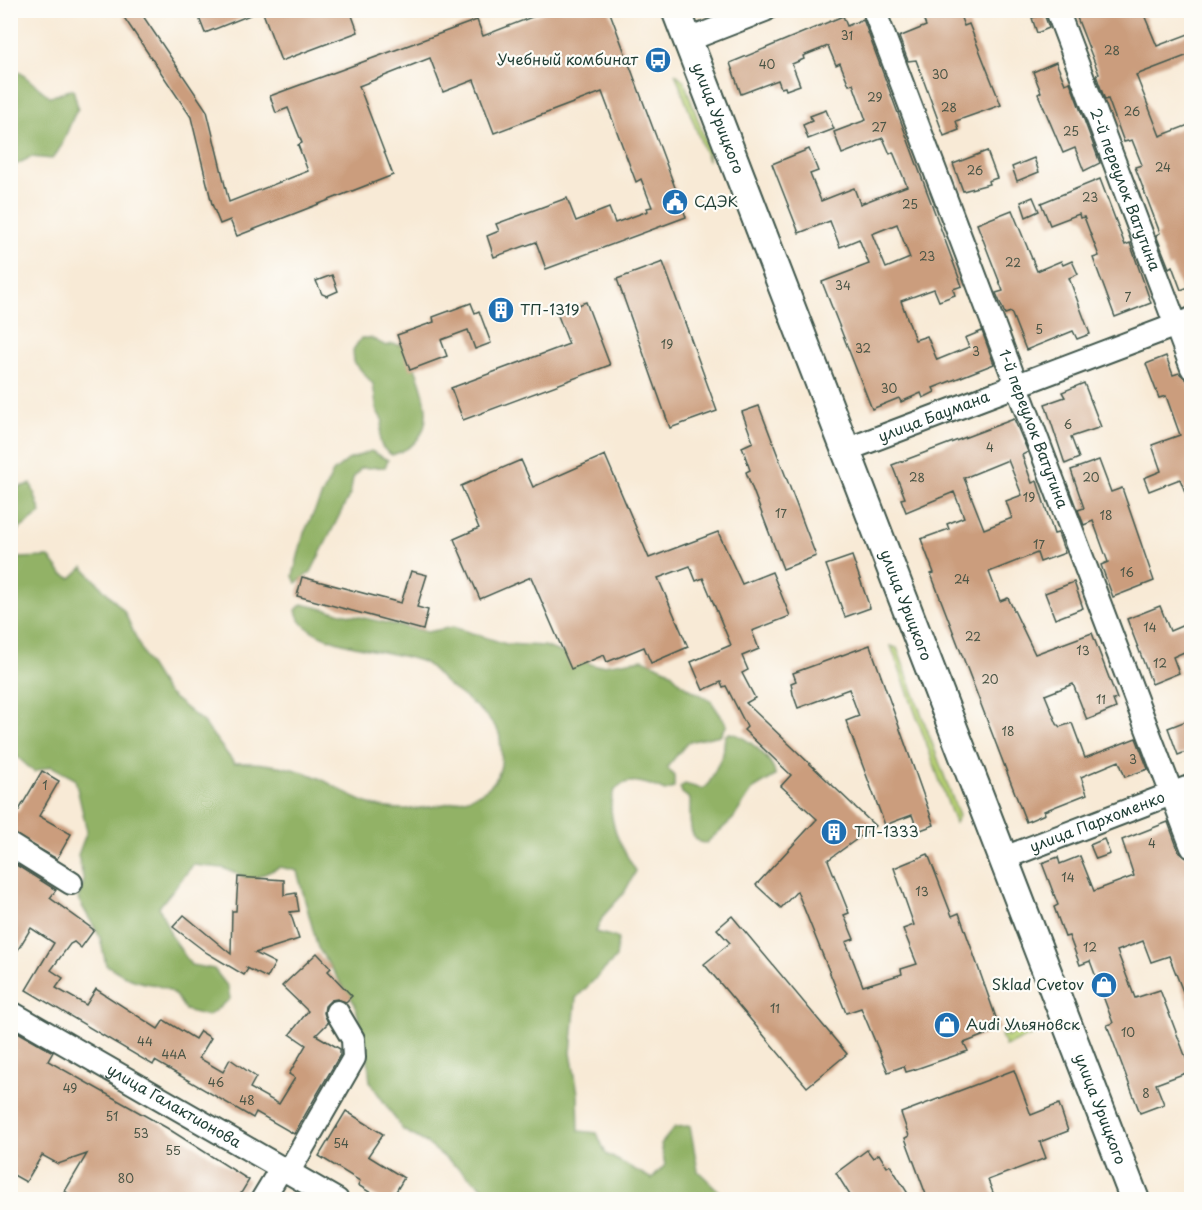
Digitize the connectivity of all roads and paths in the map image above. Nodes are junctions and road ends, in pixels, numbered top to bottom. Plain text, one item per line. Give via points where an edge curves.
1 (676, 10) edge
2 (765, 10) edge
3 (874, 10) edge
4 (1057, 10) edge
5 (688, 40) junction
6 (1183, 322) edge
7 (1191, 368) edge
8 (1017, 385) junction
9 (846, 450) junction
10 (1181, 790) edge
11 (10, 845) edge
12 (1191, 847) edge
13 (1004, 858) junction
14 (71, 883) dead end
15 (10, 1012) edge
16 (337, 1012) dead end
17 (285, 1169) junction
18 (262, 1200) edge
19 (337, 1200) edge
20 (1135, 1200) edge

1 - 5 main road, улица Урицкого
2 - 5 street
3 - 8 street, 1-й переулок Ватутина
4 - 6 street, 2-й переулок Ватутина
5 - 9 main road, улица Урицкого
6 - 7 street, 2-й переулок Ватутина
6 - 8 street, улица Баумана
8 - 9 street, улица Баумана
8 - 10 street, 1-й переулок Ватутина
9 - 13 main road, улица Урицкого
10 - 12 street, 1-й переулок Ватутина
10 - 13 street, улица Пархоменко
11 - 14 street
13 - 20 main road, улица Урицкого
15 - 17 street, улица Галактионова
16 - 17 street via 353,1039 354,1058
17 - 18 street
17 - 19 street, улица Галактионова

